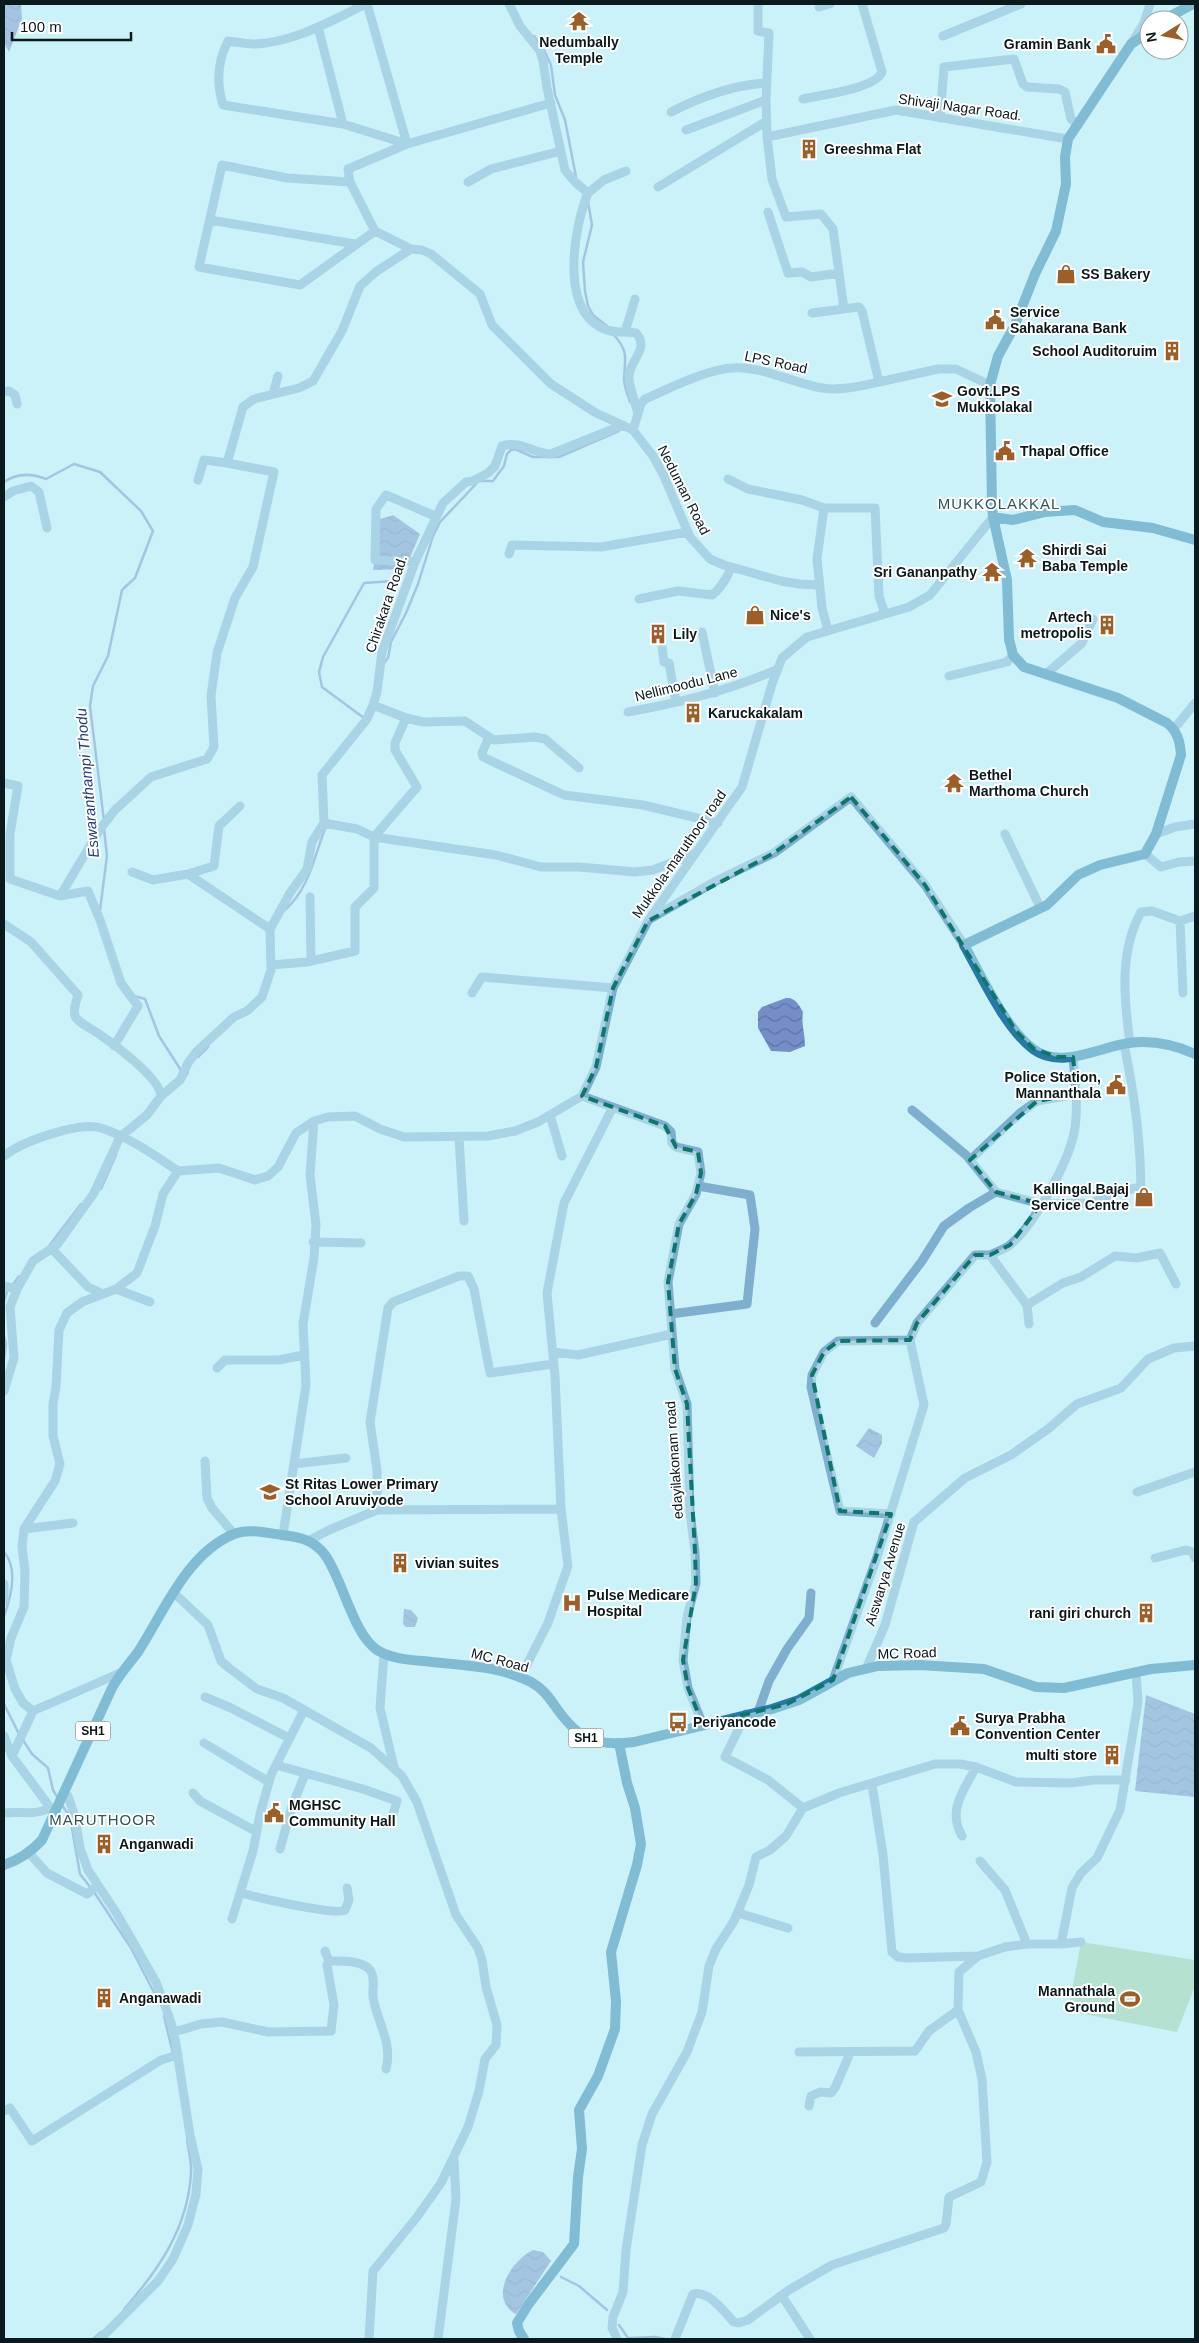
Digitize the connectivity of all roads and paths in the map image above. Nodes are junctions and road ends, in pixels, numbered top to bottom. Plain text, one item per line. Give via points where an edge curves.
1 (367, 4) edge
2 (509, 4) edge
3 (758, 4) edge
4 (830, 4) edge
5 (862, 4) edge
6 (1021, 4) edge
7 (1150, 4) edge
8 (1193, 4) edge
9 (819, 8) dead end
10 (1182, 10) edge
11 (318, 27) junction
12 (944, 36) dead end
13 (1139, 39) edge
14 (1131, 44) junction
15 (766, 83) junction
16 (803, 99) dead end
17 (766, 100) junction
18 (551, 103) junction
19 (671, 112) dead end
20 (940, 118) junction
21 (767, 121) junction
22 (343, 124) junction
23 (1078, 125) junction
24 (686, 130) dead end
25 (767, 138) junction
26 (1068, 139) junction
27 (407, 144) junction
28 (561, 150) junction
29 (626, 171) dead end
30 (350, 182) junction
31 (468, 182) dead end
32 (658, 187) dead end
33 (588, 192) junction
34 (768, 212) dead end
35 (210, 220) junction
36 (374, 231) junction
37 (355, 244) junction
38 (411, 249) junction
39 (839, 273) junction
40 (635, 299) dead end
41 (844, 309) junction
42 (812, 313) dead end
43 (626, 332) junction
44 (278, 376) dead end
45 (879, 382) junction
46 (990, 385) junction
47 (4, 392) edge
48 (273, 394) junction
49 (17, 404) dead end
50 (638, 414) junction
51 (624, 425) junction
52 (632, 430) junction
53 (227, 463) junction
54 (728, 479) dead end
55 (198, 480) dead end
56 (4, 497) edge
57 (824, 508) junction
58 (435, 516) junction
59 (993, 517) junction
60 (47, 528) dead end
61 (688, 532) junction
62 (1195, 540) edge
63 (509, 554) dead end
64 (415, 562) junction
65 (730, 566) junction
66 (819, 585) junction
67 (639, 599) dead end
68 (885, 614) junction
69 (1093, 619) dead end
70 (828, 631) junction
71 (702, 632) dead end
72 (662, 646) dead end
73 (1013, 656) junction
74 (778, 669) junction
75 (1046, 674) junction
76 (949, 676) dead end
77 (715, 693) junction
78 (676, 702) junction
79 (1195, 703) edge
80 (373, 705) junction
81 (628, 712) dead end
82 (406, 718) junction
83 (1174, 729) junction
84 (489, 737) junction
85 (579, 768) dead end
86 (4, 783) edge
87 (240, 806) dead end
88 (324, 823) junction
89 (718, 823) junction
90 (1195, 824) edge
91 (1005, 834) dead end
92 (1156, 834) junction
93 (374, 838) junction
94 (698, 851) junction
95 (1145, 854) junction
96 (1195, 861) edge
97 (132, 872) dead end
98 (188, 874) junction
99 (60, 896) junction
100 (310, 897) dead end
101 (1040, 907) junction
102 (1195, 916) edge
103 (648, 921) junction
104 (1180, 921) junction
105 (4, 924) edge
106 (270, 929) junction
107 (964, 945) junction
108 (311, 961) junction
109 (271, 965) junction
110 (613, 988) junction
111 (1183, 993) dead end
112 (472, 994) dead end
113 (1127, 1044) junction
114 (114, 1046) junction
115 (1195, 1054) edge
116 (1073, 1057) junction
117 (1077, 1094) junction
118 (161, 1096) junction
119 (582, 1096) junction
120 (613, 1107) junction
121 (912, 1110) dead end
122 (550, 1115) junction
123 (314, 1121) junction
124 (120, 1137) junction
125 (459, 1137) junction
126 (4, 1156) edge
127 (562, 1156) dead end
128 (970, 1160) junction
129 (178, 1171) junction
130 (698, 1186) junction
131 (1141, 1186) junction
132 (996, 1192) junction
133 (1141, 1197) dead end
134 (1041, 1204) junction
135 (464, 1222) dead end
136 (313, 1242) junction
137 (361, 1243) dead end
138 (52, 1249) junction
139 (990, 1255) junction
140 (1176, 1284) dead end
141 (4, 1286) edge
142 (16, 1289) junction
143 (116, 1289) junction
144 (102, 1294) junction
145 (150, 1302) dead end
146 (1027, 1305) junction
147 (671, 1314) junction
148 (875, 1323) dead end
149 (1029, 1324) dead end
150 (672, 1334) junction
151 (910, 1340) junction
152 (1195, 1346) edge
153 (553, 1352) junction
154 (303, 1355) junction
155 (554, 1364) junction
156 (217, 1368) dead end
157 (4, 1391) edge
158 (346, 1458) dead end
159 (205, 1460) dead end
160 (294, 1464) junction
161 (1195, 1472) edge
162 (1137, 1492) dead end
163 (377, 1510) junction
164 (561, 1510) junction
165 (891, 1514) junction
166 (74, 1523) dead end
167 (24, 1529) junction
168 (234, 1534) junction
169 (283, 1535) junction
170 (310, 1540) junction
171 (1155, 1558) dead end
172 (1195, 1558) edge
173 (4, 1584) edge
174 (174, 1593) junction
175 (811, 1593) dead end
176 (4, 1601) edge
177 (384, 1654) junction
178 (1195, 1665) edge
179 (866, 1669) junction
180 (1136, 1672) junction
181 (120, 1674) junction
182 (520, 1678) junction
183 (833, 1680) junction
184 (205, 1697) dead end
185 (32, 1710) junction
186 (304, 1710) junction
187 (758, 1712) junction
188 (746, 1714) junction
189 (703, 1725) junction
190 (4, 1736) edge
191 (289, 1738) junction
192 (204, 1743) dead end
193 (619, 1743) junction
194 (8, 1757) edge
195 (276, 1765) junction
196 (976, 1766) junction
197 (394, 1767) junction
198 (305, 1774) junction
199 (1126, 1780) junction
200 (269, 1782) junction
201 (872, 1784) junction
202 (67, 1792) junction
203 (193, 1793) dead end
204 (803, 1808) junction
205 (53, 1811) junction
206 (4, 1812) edge
207 (391, 1820) dead end
208 (257, 1832) junction
209 (962, 1836) dead end
210 (280, 1849) dead end
211 (29, 1852) junction
212 (980, 1861) dead end
213 (4, 1865) edge
214 (97, 1886) junction
215 (348, 1888) dead end
216 (241, 1893) junction
217 (738, 1913) junction
218 (232, 1919) dead end
219 (788, 1928) dead end
220 (1081, 1942) dead end
221 (1027, 1944) junction
222 (1061, 1944) junction
223 (325, 1951) dead end
224 (978, 1956) junction
225 (329, 1961) junction
226 (958, 2010) junction
227 (174, 2032) junction
228 (799, 2052) dead end
229 (850, 2053) junction
230 (178, 2054) junction
231 (386, 2069) dead end
232 (809, 2106) dead end
233 (4, 2111) edge
234 (454, 2160) junction
235 (782, 2296) junction
236 (100, 2339) edge
237 (369, 2339) edge
238 (438, 2339) edge
239 (524, 2339) edge
240 (617, 2339) edge
241 (675, 2339) edge
242 (810, 2339) edge

1 - 11 street
1 - 27 street
2 - 18 street via 543,61
3 - 15 street via 758,31 769,33
4 - 9 street
5 - 16 street via 876,44 881,76 871,83
6 - 12 street
7 - 14 street
8 - 10 main road
11 - 22 street
11 - 22 street via 294,36 254,44 228,41 219,58 218,88 223,105
13 - 14 main road
14 - 23 main road
15 - 17 street
15 - 19 street via 707,97
17 - 21 street
17 - 24 street
18 - 27 street
18 - 28 street
20 - 23 street via 944,68 1014,60 1027,87 1065,92 1071,120
20 - 25 street, Shivaji Nagar Road. via 896,110
20 - 26 street, Shivaji Nagar Road.
21 - 25 street
21 - 32 street
22 - 27 street
23 - 26 main road
25 - 39 street via 772,179 786,217 822,214 833,229
26 - 46 main road via 1066,184 1056,231 998,356
27 - 30 street via 348,170
28 - 31 street via 491,169
28 - 33 street via 565,170
29 - 33 street via 604,180
30 - 35 street via 287,178 222,165
30 - 36 street
33 - 43 street via 576,241 574,282 577,298 597,326
34 - 39 street via 788,273 802,272 811,277
35 - 37 street
35 - 37 street via 199,267 300,286
36 - 37 street
36 - 38 street, Neduman Road
38 - 48 street via 360,286 342,332 313,381
38 - 51 street, Neduman Road via 430,254 472,286 480,294 492,326 551,384 596,413
39 - 41 street
40 - 43 street
41 - 42 street
41 - 45 street via 859,307 862,311
43 - 50 street via 636,333 642,344 628,377
44 - 48 street
45 - 46 street, LPS Road via 938,369 956,369
45 - 50 street, LPS Road via 851,388 821,388 769,373 732,368 714,371 645,399
46 - 59 main road
47 - 49 street via 15,395
48 - 53 street via 254,399 243,408
50 - 52 street, LPS Road
51 - 52 street, Neduman Road
51 - 58 street, Chirakara Road. via 551,454 517,444 502,446 495,466 488,473 466,482
52 - 61 street, Neduman Road via 663,474
53 - 55 street via 204,460
53 - 99 street via 274,472 253,567 234,598 217,653 211,696 214,748 207,759 151,777 105,822
54 - 57 street via 748,489
56 - 60 street via 12,491 31,486 39,492
57 - 66 street via 817,559
57 - 68 street via 875,508 879,596
58 - 64 street, Chirakara Road.
58 - 64 street via 386,495 376,509 375,560
59 - 62 main road via 1013,520 1045,512 1075,510 1103,522 1153,528
59 - 68 street, Mukkola-maruthoor road via 930,595 909,607
59 - 73 main road via 1007,580 1009,639
61 - 63 street via 601,547 518,544 512,545
61 - 65 street, Neduman Road via 710,559
64 - 80 street, Chirakara Road. via 382,652
65 - 66 street, Neduman Road via 799,584
65 - 67 street via 730,571 712,595 678,591
66 - 70 street
68 - 70 street, Mukkola-maruthoor road
69 - 75 street via 1082,643
70 - 74 street, Mukkola-maruthoor road via 807,637 782,658
71 - 77 street
72 - 78 street via 664,662 669,663
73 - 75 main road via 1024,667
73 - 76 street via 1006,662
74 - 77 street, Nellimoodu Lane
74 - 89 street, Mukkola-maruthoor road via 742,787
75 - 83 main road via 1118,698
77 - 78 street, Nellimoodu Lane
78 - 81 street, Nellimoodu Lane
79 - 83 street
80 - 82 street
80 - 88 street, Chirakara Road. via 367,719 322,775
82 - 84 street via 423,722 465,721
82 - 93 street via 395,750 417,787
83 - 92 main road via 1181,755
84 - 85 street via 494,740 545,739
84 - 89 street via 483,757 564,796 643,805
86 - 99 street via 18,786 10,834 10,879
87 - 98 street via 219,826 214,866
88 - 93 street via 357,829
88 - 106 street via 312,842 307,869
89 - 94 street, Mukkola-maruthoor road
90 - 92 street
91 - 101 street
92 - 95 main road
93 - 94 street via 496,854 541,867 636,872 661,867
93 - 108 street via 374,888 355,907 355,951
94 - 103 street, Mukkola-maruthoor road
95 - 96 street via 1161,867
95 - 101 main road via 1100,865 1078,875
97 - 98 street via 153,880
98 - 106 street
99 - 114 street via 88,891 121,983 138,1006
100 - 108 street
101 - 107 main road
102 - 104 street
103 - 107 street via 716,881 774,853 852,797 925,885
103 - 110 street, Mukkola-maruthoor road
104 - 111 street
104 - 113 street via 1141,912 1134,924 1127,947 1124,990
105 - 114 street via 31,942 78,996 74,1011 76,1018
106 - 109 street
107 - 116 main road via 1011,1024 1034,1049 1057,1057
108 - 109 street
109 - 118 street via 270,978 262,997 234,1017 193,1056 182,1074
110 - 112 street via 482,978
110 - 119 street, Mukkola-maruthoor road via 596,1067
113 - 115 main road via 1176,1046
113 - 116 main road
113 - 131 street via 1141,1152
114 - 118 street via 148,1074 158,1086
116 - 117 street
117 - 128 street via 1037,1101
117 - 134 street via 1074,1133 1056,1182
118 - 124 street via 147,1115
119 - 120 street, edayilakonam road
119 - 122 street
120 - 130 street, edayilakonam road via 665,1126 671,1132 672,1143 698,1152 701,1173
120 - 153 street via 564,1203 548,1293
121 - 128 street
122 - 125 street via 514,1131
122 - 127 street
123 - 125 street via 355,1116 404,1137
123 - 129 street via 296,1133 278,1167 268,1176 255,1180 219,1168
123 - 136 street via 310,1175 316,1225
124 - 126 street via 99,1127 63,1130 43,1136
124 - 129 street
124 - 138 street via 94,1192
125 - 135 street
128 - 132 street
129 - 143 street via 162,1194 155,1226 137,1273
130 - 147 street, edayilakonam road via 679,1224 668,1282
130 - 147 street via 750,1194 755,1229 746,1304
131 - 133 street
131 - 134 street via 1091,1203
132 - 134 street
132 - 148 street via 944,1226
134 - 139 street via 1010,1245
136 - 137 street
136 - 154 street via 314,1258 303,1324
138 - 142 street via 33,1261
138 - 144 street via 88,1287
139 - 146 street
139 - 151 street via 975,1255 917,1322
140 - 146 street via 1160,1253 1137,1258 1115,1256
141 - 142 street
142 - 157 street via 10,1307 14,1358
143 - 144 street
143 - 145 street
144 - 167 street via 82,1302 67,1313 59,1330 53,1436 60,1464 55,1482
146 - 149 street
147 - 150 street, edayilakonam road
150 - 153 street via 578,1355
150 - 189 street, edayilakonam road via 675,1369 687,1404 696,1582 687,1617 683,1660 688,1688
151 - 165 street via 924,1405
151 - 165 street via 838,1342 824,1352 812,1374 811,1387 840,1511
152 - 179 street, Aiswarya Avenue via 1174,1348 1148,1359 1121,1388 1077,1404 1011,1455 965,1478 914,1522 885,1625
153 - 155 street
154 - 156 street via 279,1360 225,1360
154 - 160 street via 306,1385
155 - 163 street via 490,1373 474,1289 468,1276 459,1276 393,1302 388,1308 370,1422 377,1470
155 - 164 street
158 - 160 street
159 - 168 street via 207,1498
160 - 169 street
161 - 162 street
163 - 164 street
163 - 170 street
164 - 182 street via 568,1566 548,1622
165 - 183 street
166 - 167 street
167 - 185 street via 24,1607 6,1660 15,1689 23,1703
168 - 169 main road, SH1 via 251,1531
168 - 174 main road, SH1 via 218,1541 205,1553
169 - 170 main road, SH1
170 - 177 main road via 334,1570 360,1628 375,1649
171 - 172 street via 1186,1550 1193,1552
173 - 176 street
174 - 181 main road, SH1
174 - 186 street via 208,1624 221,1660 229,1668 257,1689
175 - 187 street via 809,1618 769,1681
177 - 182 main road, MC Road / SH1 via 466,1665
177 - 197 street via 380,1708
178 - 180 main road, MC Road / SH1
179 - 180 main road, MC Road / SH1 via 897,1665 984,1669 1036,1687 1049,1688 1064,1688
179 - 183 main road, MC Road / SH1
180 - 199 street via 1138,1702
181 - 185 street
181 - 202 main road, SH1
182 - 193 main road, MC Road / SH1 via 548,1696 569,1726 579,1734 598,1742
183 - 187 main road, MC Road / SH1 via 799,1700
184 - 191 street
185 - 194 street
186 - 191 street
186 - 197 street via 371,1748
187 - 188 main road, MC Road / SH1
188 - 189 main road, MC Road / SH1
188 - 204 street via 725,1757 768,1780
189 - 193 main road, MC Road / SH1
190 - 194 street
191 - 195 street
192 - 200 street
193 - 239 main road via 641,1844 611,1952 615,2028 598,2076 579,2110 582,2150 574,2244 517,2323
194 - 205 street
195 - 198 street
195 - 200 street
196 - 199 street via 1016,1782
196 - 201 street via 935,1764
196 - 209 street via 956,1808 955,1824
197 - 234 street via 417,1802 456,1915 478,1948 497,2025 496,2045 485,2059 476,2103
198 - 207 street via 396,1801
198 - 210 street
199 - 222 street via 1120,1810 1097,1858 1080,1873 1072,1888
200 - 208 street
201 - 204 street via 839,1792
201 - 224 street via 892,1952 907,1958
202 - 205 main road, SH1
202 - 214 street via 80,1848
203 - 208 street via 200,1801
204 - 217 street via 786,1836 756,1857
205 - 206 street
205 - 211 main road, SH1 via 42,1840
208 - 216 street
211 - 213 main road, SH1
211 - 214 street via 47,1873 87,1894
212 - 221 street via 1005,1890
214 - 227 street via 156,1982
215 - 216 street via 348,1902 340,1913
216 - 218 street
217 - 219 street
217 - 240 street via 716,1949 709,1966 702,2012 693,2038 676,2076 652,2114 642,2145 623,2292 613,2316 612,2328
220 - 222 street
221 - 222 street
221 - 224 street
223 - 225 street
224 - 226 street via 959,1972
225 - 227 street via 334,2005 331,2031 268,2032 222,2022
225 - 231 street via 364,1965 370,1970 373,1997 388,2050
226 - 229 street via 929,2031 915,2051
226 - 235 street via 976,2052 982,2079 987,2162 980,2182 949,2197 944,2228 832,2265
227 - 230 street
228 - 229 street
229 - 232 street via 835,2088 831,2092 811,2096
230 - 233 street via 161,2060 32,2141 10,2108
230 - 236 street via 198,2170 188,2225 173,2259 158,2281
234 - 237 street via 417,2218 373,2271
234 - 238 street via 456,2199
235 - 241 street via 748,2320 738,2323 701,2293 694,2294
235 - 242 street

